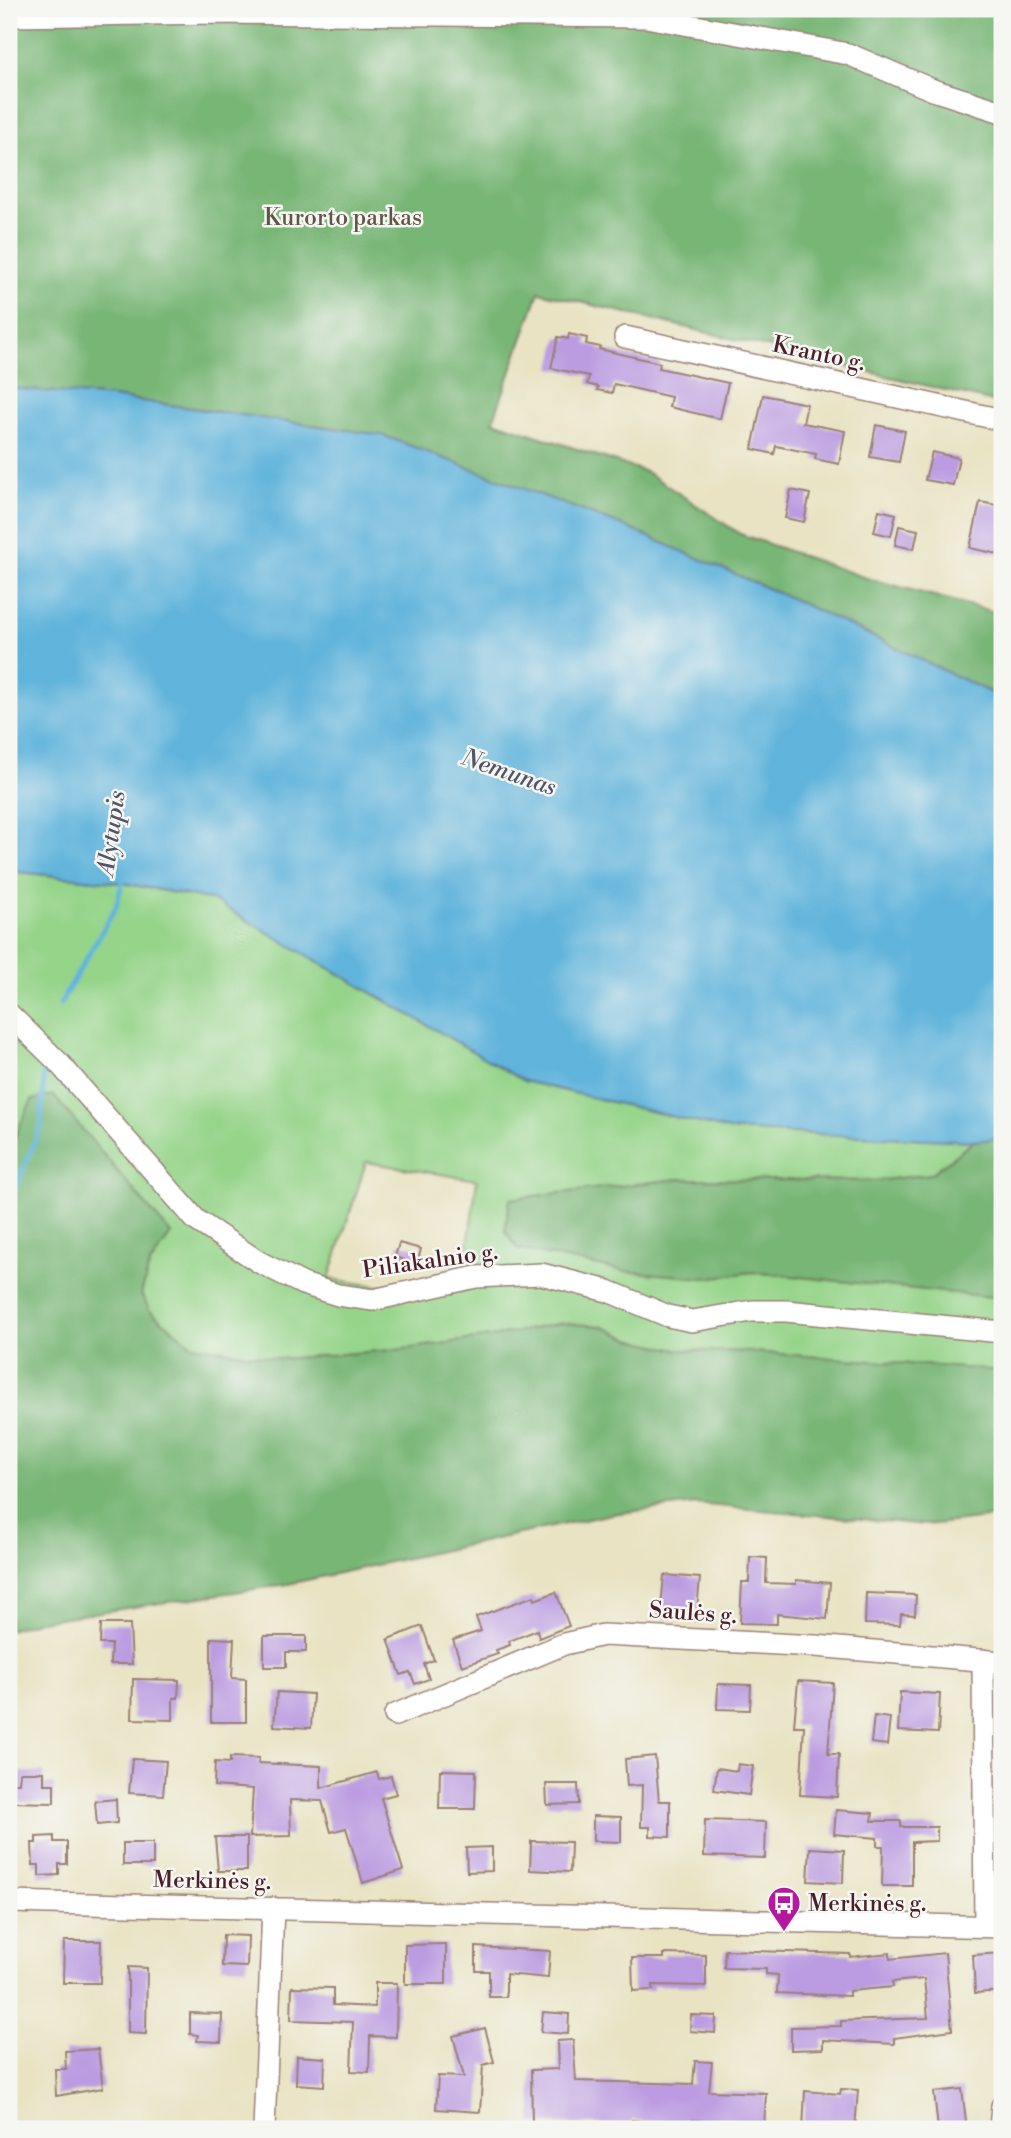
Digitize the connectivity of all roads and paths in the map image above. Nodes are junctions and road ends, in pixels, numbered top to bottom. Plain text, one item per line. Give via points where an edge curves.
1 (9, 16) edge
2 (1002, 112) edge
3 (625, 337) dead end
4 (1002, 420) edge
5 (9, 1014) edge
6 (1002, 1332) edge
7 (992, 1661) edge
8 (395, 1715) dead end
9 (9, 1902) edge
10 (273, 1908) junction
11 (994, 1927) edge
12 (1002, 2106) edge
13 (264, 2129) edge
14 (1000, 2129) edge

1 - 2 street via 646,17 848,54 933,90
3 - 4 street, Kranto g.
5 - 6 street, Piliakalnio g. via 59,1063 196,1220 259,1262 303,1284 373,1300 475,1277 541,1274 608,1291 692,1321 752,1311 786,1311
7 - 8 street, Saulės g. via 603,1635 564,1644
7 - 11 street
9 - 10 street, Merkinės g.
10 - 11 street, Merkinės g.
10 - 13 street
12 - 14 street

